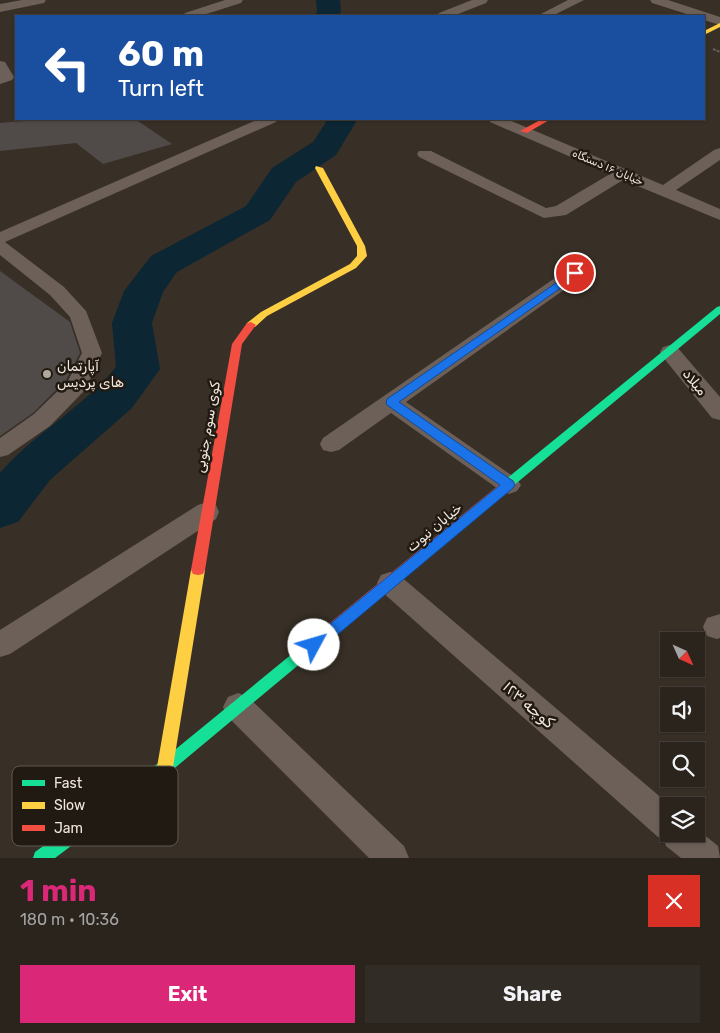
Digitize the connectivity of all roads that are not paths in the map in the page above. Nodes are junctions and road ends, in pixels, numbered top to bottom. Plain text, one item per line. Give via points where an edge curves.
1 (40, 0) edge
2 (237, 0) edge
3 (482, 0) edge
4 (578, 0) edge
5 (656, 0) edge
6 (0, 8) edge
7 (192, 15) edge
8 (445, 15) edge
9 (545, 15) edge
10 (704, 15) edge
11 (705, 15) edge
12 (720, 20) edge
13 (720, 25) edge
14 (705, 33) edge
15 (268, 120) edge
16 (497, 120) edge
17 (545, 120) edge
18 (524, 131) junction
19 (720, 153) edge
20 (425, 154) dead end
21 (319, 168) dead end
22 (623, 173) junction
23 (664, 191) junction
24 (720, 215) edge
25 (0, 238) edge
26 (0, 246) edge
27 (575, 273) dead end
28 (720, 309) edge
29 (670, 352) junction
30 (391, 402) junction
31 (720, 412) edge
32 (331, 444) dead end
33 (0, 449) edge
34 (509, 485) junction
35 (208, 512) junction
36 (390, 583) junction
37 (0, 645) edge
38 (238, 707) junction
39 (165, 766) edge
40 (166, 766) edge
41 (660, 818) edge
42 (687, 842) edge
43 (57, 846) edge
44 (41, 858) edge
45 (392, 858) edge
46 (706, 858) edge

1 - 6 street
2 - 7 street
3 - 8 street
4 - 9 street
5 - 10 street
11 - 12 street
13 - 14 street
15 - 25 street
16 - 18 street, خیابان ۱۶ دستگاه
17 - 18 street
18 - 22 street, خیابان ۱۶ دستگاه
19 - 23 street
20 - 22 street via 544,213 560,211
21 - 35 street, کوی سوم جنوبی via 361,246 362,256 353,266 264,314 247,328 237,344
22 - 23 street, خیابان ۱۶ دستگاه
23 - 24 street, خیابان ۱۶ دستگاه
26 - 33 street via 57,290 80,315 92,353 77,385 42,420
27 - 30 street
28 - 29 street, خیابان نبوت
29 - 31 street, میلاد
29 - 34 street, خیابان نبوت
30 - 32 street
30 - 34 street
34 - 36 street, خیابان نبوت
35 - 37 street
35 - 39 street, کوی سوم جنوبی
36 - 38 street, خیابان نبوت
36 - 41 street, کوچه ۱۲۳
38 - 40 street, خیابان نبوت
38 - 45 street
42 - 46 street
43 - 44 street, خیابان نبوت

